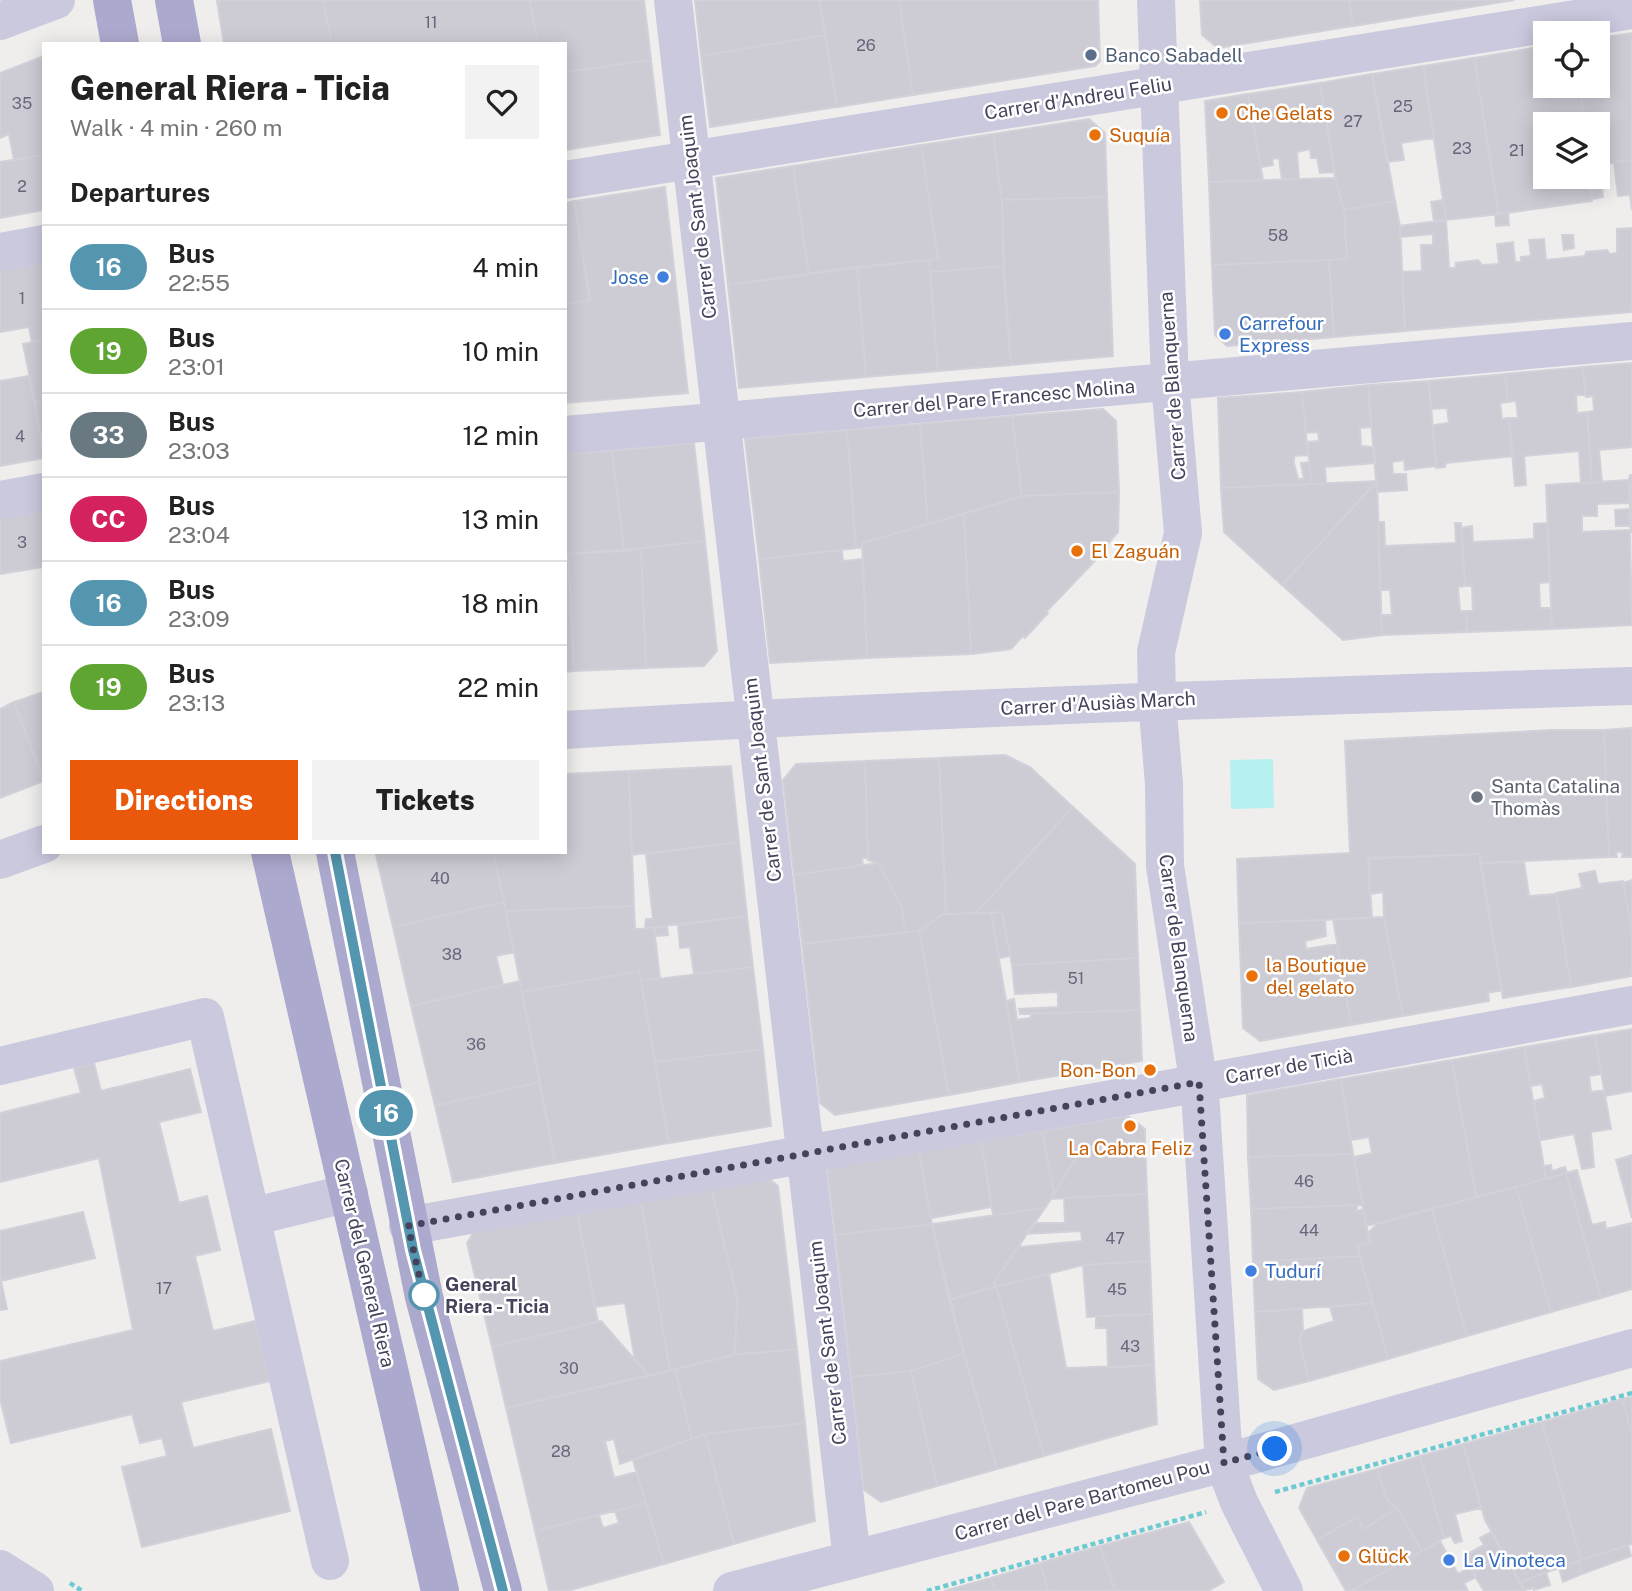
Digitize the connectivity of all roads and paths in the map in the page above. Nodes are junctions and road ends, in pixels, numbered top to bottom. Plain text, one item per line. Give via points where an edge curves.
1 (56, 0) edge
2 (112, 0) edge
3 (174, 0) edge
4 (673, 0) edge
5 (1156, 0) edge
6 (1632, 10) edge
7 (0, 21) edge
8 (121, 42) edge
9 (182, 42) edge
10 (1158, 85) junction
11 (691, 160) junction
12 (567, 180) edge
13 (42, 244) edge
14 (0, 252) edge
15 (1632, 341) edge
16 (1170, 382) junction
17 (721, 422) junction
18 (567, 435) edge
19 (42, 492) edge
20 (0, 500) edge
21 (1632, 686) edge
22 (1157, 700) junction
23 (755, 718) junction
24 (567, 730) edge
25 (42, 845) edge
26 (270, 854) edge
27 (335, 854) edge
28 (0, 860) edge
29 (1632, 1005) edge
30 (0, 1066) edge
31 (1199, 1082) junction
32 (805, 1154) junction
33 (349, 1193) junction
34 (251, 1217) junction
35 (408, 1226) junction
36 (1632, 1348) edge
37 (1632, 1393) edge
38 (1224, 1463) junction
39 (1239, 1502) junction
40 (852, 1560) junction
41 (330, 1561) dead end
42 (0, 1569) edge
43 (442, 1588) edge
44 (35, 1591) edge
45 (503, 1591) edge
46 (732, 1591) edge
47 (927, 1591) edge
48 (1284, 1591) edge

1 - 7 street
2 - 8 main road
3 - 9 main road
4 - 11 street, Carrer de Sant Joaquim
5 - 10 street, Carrer de Blanquerna
6 - 10 street, Carrer d'Andreu Feliu
10 - 11 street, Carrer d'Andreu Feliu
10 - 16 street, Carrer de Blanquerna
11 - 12 street, Carrer d'Andreu Feliu
11 - 17 street, Carrer de Sant Joaquim
13 - 14 street
15 - 16 street, Carrer del Pare Francesc Molina
16 - 17 street, Carrer del Pare Francesc Molina
16 - 22 street, Carrer de Blanquerna via 1183,533 1156,652
17 - 18 street, Carrer del Pare Francesc Molina
17 - 23 street, Carrer de Sant Joaquim
19 - 20 street
21 - 22 street, Carrer d'Ausiàs March
22 - 23 street, Carrer d'Ausiàs March
22 - 31 street, Carrer de Blanquerna via 1165,866
23 - 24 street, Carrer d'Ausiàs March
23 - 32 street, Carrer de Sant Joaquim
25 - 28 street
26 - 33 main road, Carrer del General Riera
27 - 35 main road
29 - 31 street, Carrer de Ticià
30 - 34 street via 205,1017
31 - 32 street, Carrer de Ticià
31 - 38 street, Carrer de Blanquerna
32 - 35 street, Carrer de Ticià
32 - 40 street, Carrer de Sant Joaquim
33 - 34 street
33 - 43 main road, Carrer del General Riera
34 - 41 street
35 - 45 main road
36 - 38 street, Carrer del Pare Bartomeu Pou
37 - 39 path
38 - 39 street, Carrer de Blanquerna
38 - 40 street, Carrer del Pare Bartomeu Pou
39 - 47 path
39 - 48 street, Carrer de Blanquerna
40 - 46 street, Carrer del Pare Bartomeu Pou
42 - 44 street

